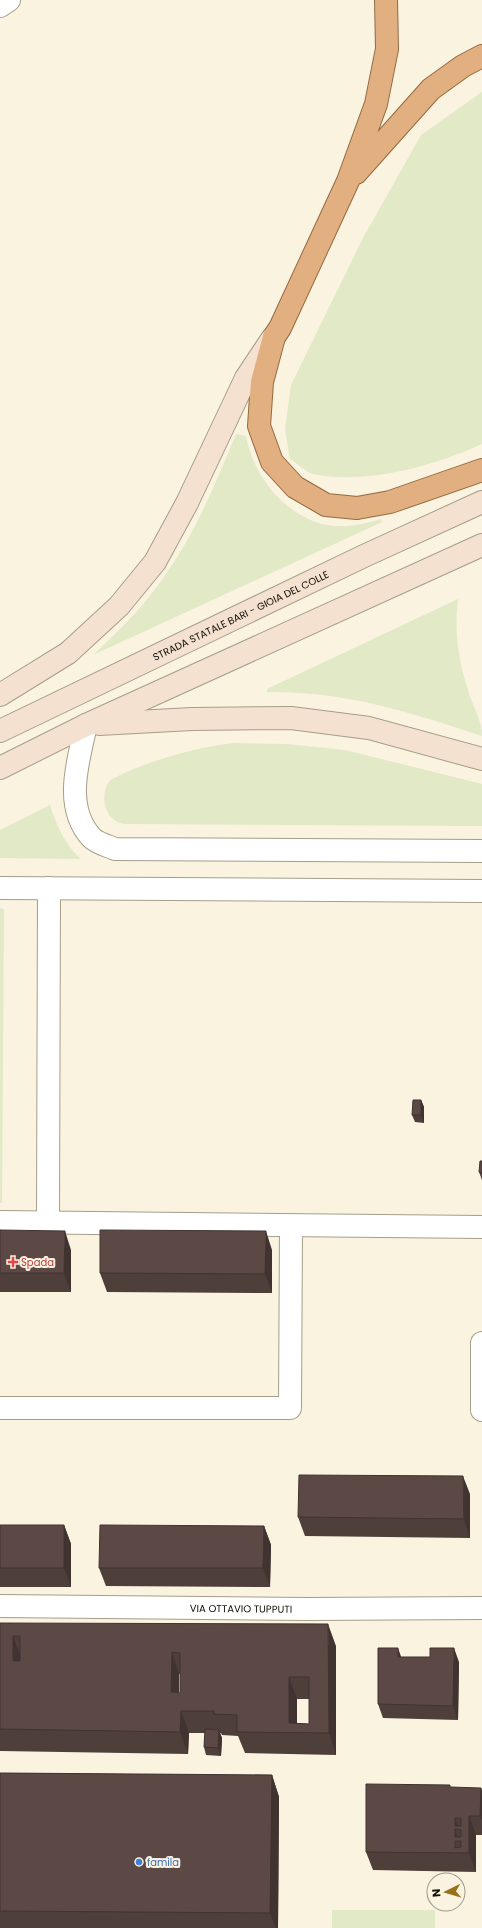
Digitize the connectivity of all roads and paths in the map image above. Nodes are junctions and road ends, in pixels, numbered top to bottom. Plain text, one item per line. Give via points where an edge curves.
1 (9, 0) edge
2 (386, 0) edge
3 (0, 6) edge
4 (482, 56) edge
5 (345, 187) junction
6 (277, 332) junction
7 (482, 470) edge
8 (482, 502) edge
9 (482, 545) edge
10 (0, 695) edge
11 (86, 725) junction
12 (0, 731) edge
13 (482, 759) edge
14 (0, 768) edge
15 (482, 851) edge
16 (0, 888) edge
17 (50, 888) junction
18 (482, 891) edge
19 (0, 1222) edge
20 (48, 1222) junction
21 (291, 1226) junction
22 (482, 1227) edge
23 (482, 1343) edge
24 (0, 1408) edge
25 (482, 1410) edge
26 (0, 1606) edge
27 (482, 1608) edge

1 - 3 street
2 - 5 highway via 387,49 376,104
4 - 5 highway via 431,89
5 - 6 highway
6 - 7 highway via 262,382 259,426 272,462 295,487 326,504 357,508 390,502
6 - 10 main road via 246,378 187,503 155,562 119,606 68,653
8 - 12 main road, STRADA STATALE BARI - GIOIA DEL COLLE
9 - 11 main road
11 - 13 main road via 192,719 291,718 369,728
11 - 14 main road
11 - 15 street via 74,783 78,816 93,839 115,849
16 - 17 street
17 - 18 street
17 - 20 street
19 - 20 street
20 - 21 street
21 - 22 street
21 - 24 street via 290,1408
23 - 25 street
26 - 27 street, VIA OTTAVIO TUPPUTI

